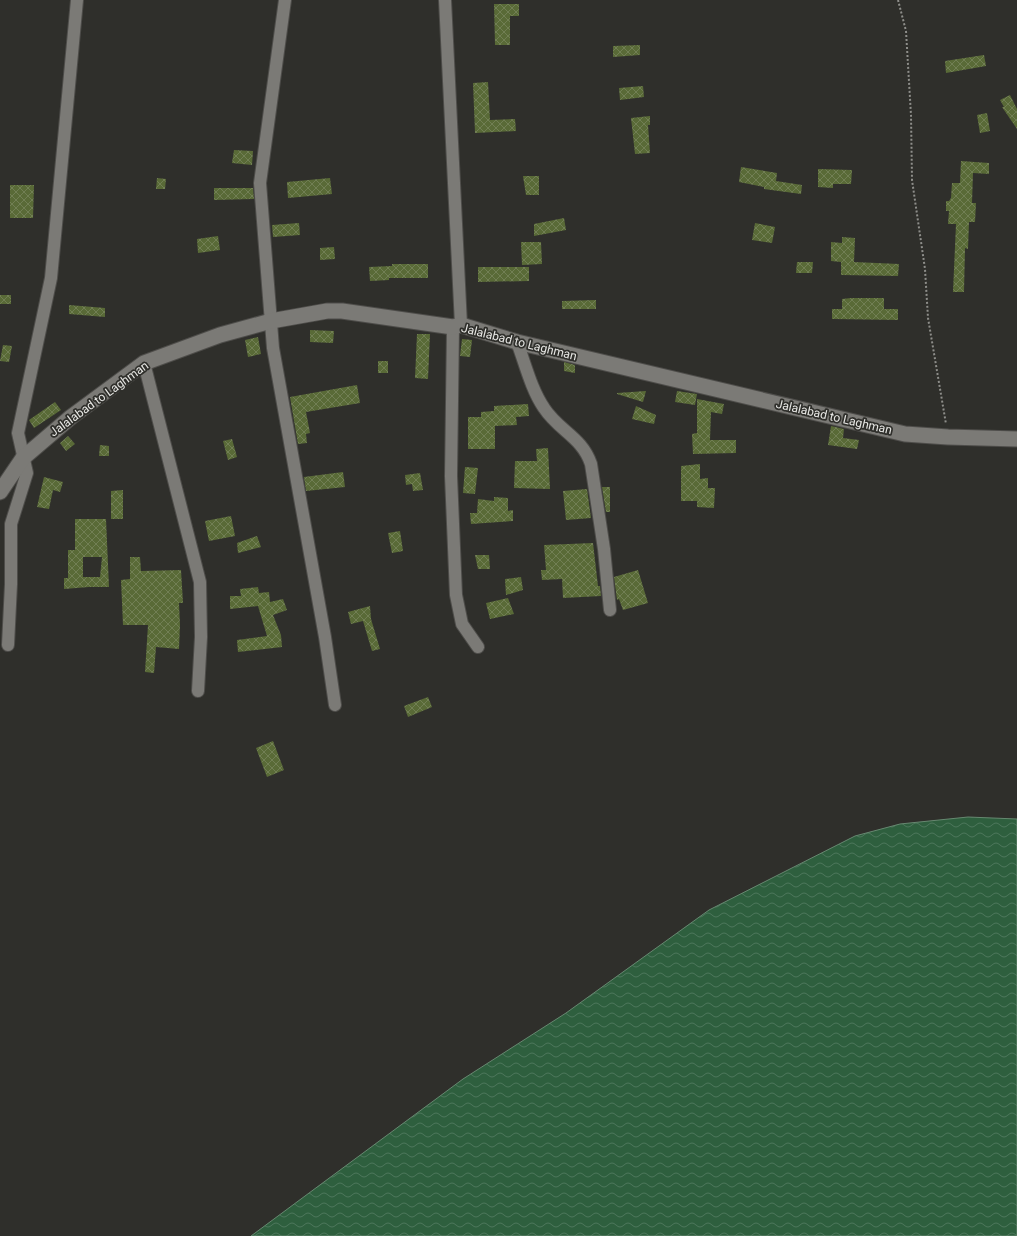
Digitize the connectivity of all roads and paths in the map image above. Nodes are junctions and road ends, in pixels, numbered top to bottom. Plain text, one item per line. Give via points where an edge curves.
1 (77, 0) edge
2 (285, 0) edge
3 (445, 0) edge
4 (898, 0) edge
5 (271, 321) junction
6 (457, 326) junction
7 (517, 342) junction
8 (144, 363) junction
9 (948, 437) junction
10 (1017, 439) edge
11 (23, 458) junction
12 (0, 492) edge
13 (610, 610) dead end
14 (8, 645) dead end
15 (478, 646) dead end
16 (198, 691) dead end
17 (335, 705) dead end

1 - 11 street via 51,278 18,433
2 - 5 street via 260,183
3 - 6 street
4 - 9 path via 906,31 912,180 925,269 934,361
5 - 6 street, Jalalabad to Laghman via 342,310
5 - 8 street, Jalalabad to Laghman via 220,335
5 - 17 street via 273,348
6 - 7 street, Jalalabad to Laghman
6 - 15 street via 451,476 456,595 462,624
7 - 9 street, Jalalabad to Laghman via 905,434
7 - 13 street via 544,408 587,452 604,549
8 - 11 street, Jalalabad to Laghman via 71,417
8 - 16 street via 200,582
9 - 10 street, Jalalabad to Laghman
11 - 12 street, Jalalabad to Laghman
11 - 14 street via 27,472 10,524

